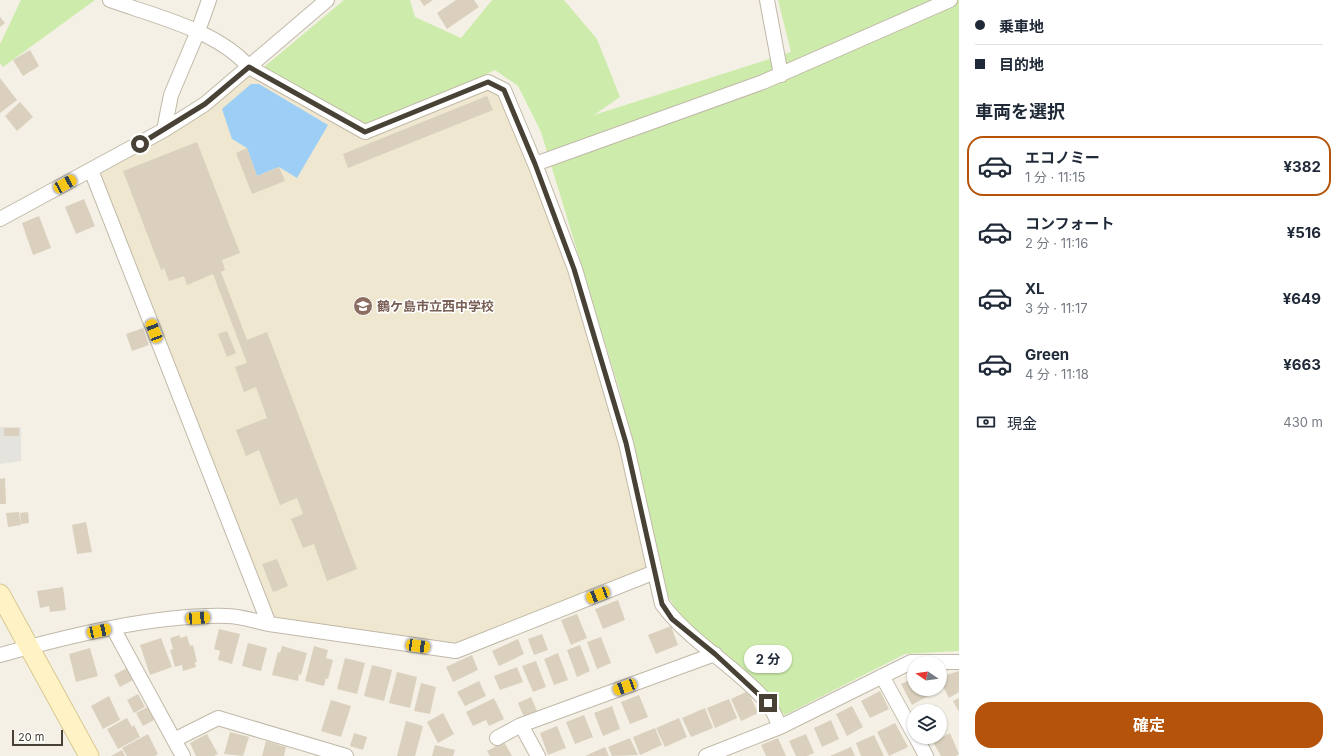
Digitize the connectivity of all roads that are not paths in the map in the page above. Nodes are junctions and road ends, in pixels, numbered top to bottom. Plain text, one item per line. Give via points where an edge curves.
1 (110, 0) edge
2 (208, 0) edge
3 (327, 0) edge
4 (767, 0) edge
5 (950, 0) edge
6 (198, 31) junction
7 (249, 67) junction
8 (781, 75) junction
9 (164, 130) junction
10 (535, 164) junction
11 (91, 170) junction
12 (0, 220) edge
13 (655, 572) junction
14 (0, 594) edge
15 (269, 624) junction
16 (114, 628) junction
17 (28, 647) junction
18 (715, 654) junction
19 (0, 655) edge
20 (959, 662) edge
21 (882, 676) junction
22 (907, 721) edge
23 (521, 725) junction
24 (780, 726) junction
25 (497, 738) dead end
26 (174, 740) junction
27 (920, 744) edge
28 (89, 756) edge
29 (182, 756) edge
30 (346, 756) edge
31 (538, 756) edge
32 (706, 756) edge
33 (926, 756) edge

1 - 6 street
2 - 6 street
3 - 7 street
4 - 8 street
5 - 8 street
6 - 7 street via 240,56
6 - 9 street via 171,95
7 - 9 street via 205,104
7 - 10 street via 365,132 488,82 504,90
8 - 10 street
9 - 11 street
10 - 13 street via 574,269 622,428
11 - 12 street
11 - 15 street
13 - 15 street via 456,651
13 - 18 street via 662,604 672,619
14 - 17 street
15 - 16 street via 228,616 167,620
16 - 17 street
16 - 26 street
17 - 19 street
17 - 28 street
18 - 23 street
18 - 24 street via 768,703
20 - 21 street via 911,662
21 - 22 street
21 - 24 street
23 - 25 street
23 - 31 street
24 - 32 street
26 - 29 street
26 - 30 street via 218,718
27 - 33 street

